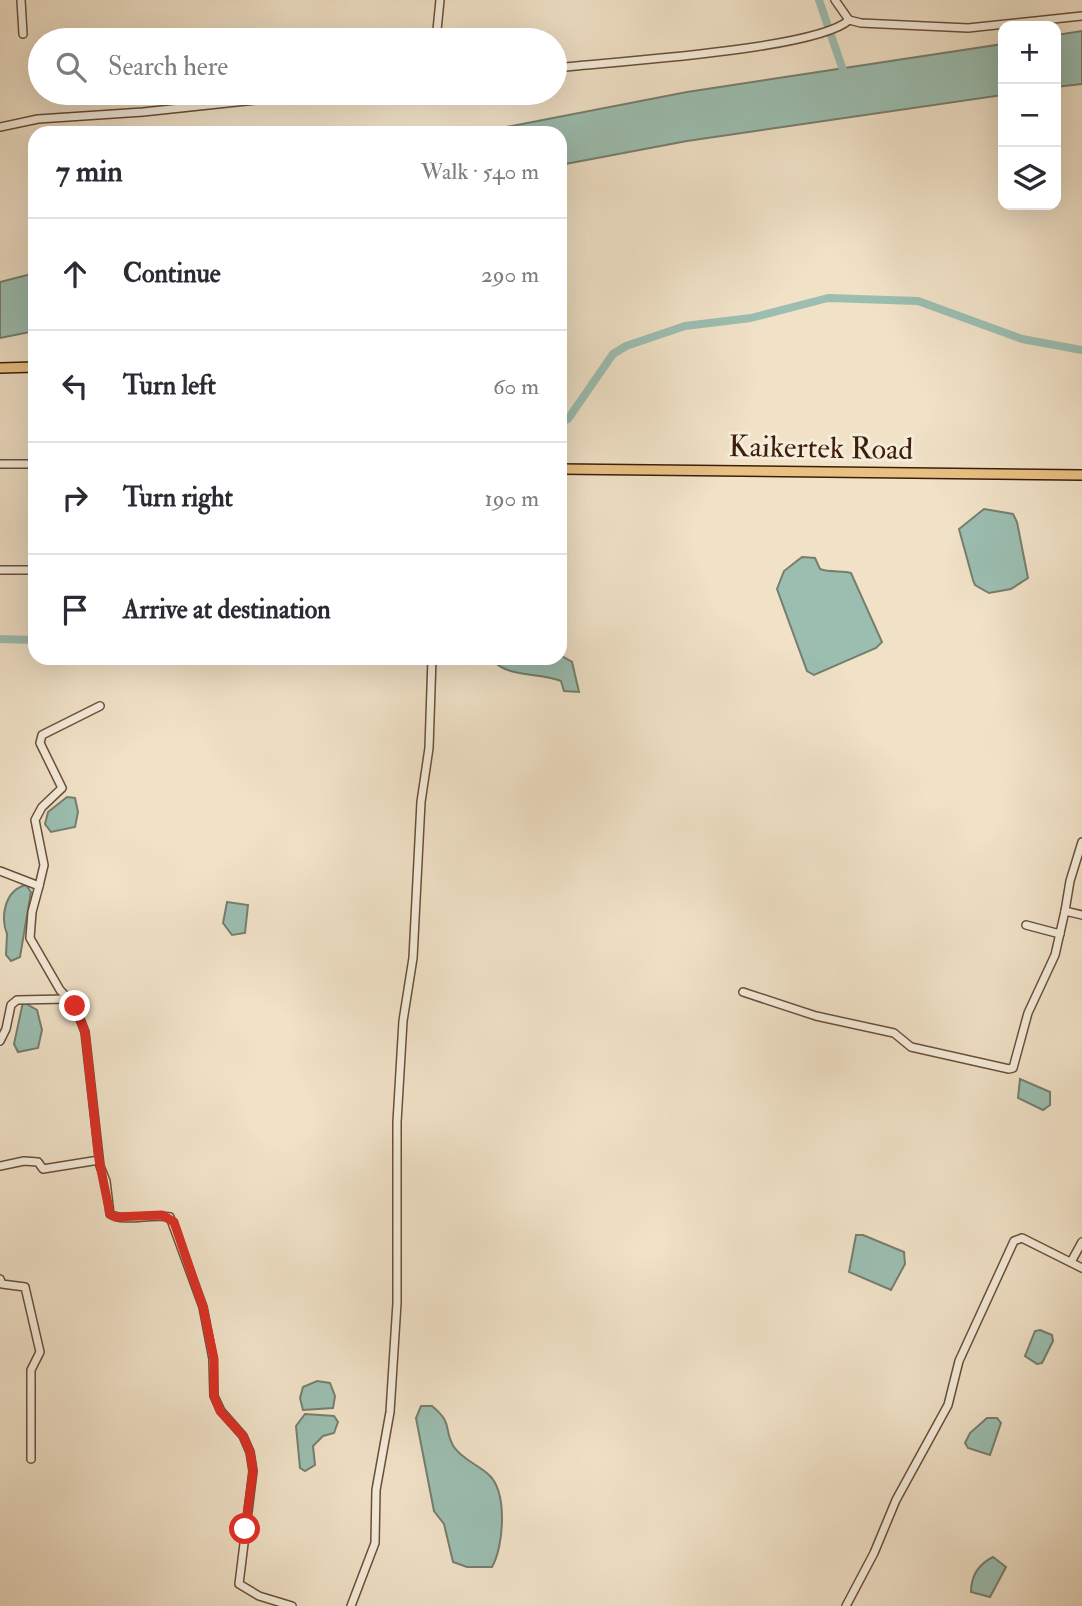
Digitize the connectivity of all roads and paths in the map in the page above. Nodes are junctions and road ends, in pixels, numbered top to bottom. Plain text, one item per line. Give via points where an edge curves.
1 (21, 0) edge
2 (440, 0) edge
3 (835, 0) edge
4 (1082, 16) edge
5 (849, 20) junction
6 (437, 28) edge
7 (23, 34) dead end
8 (567, 67) edge
9 (209, 105) edge
10 (0, 127) edge
11 (28, 367) edge
12 (0, 368) edge
13 (0, 464) edge
14 (28, 464) edge
15 (567, 469) edge
16 (1082, 475) edge
17 (0, 570) edge
18 (28, 570) edge
19 (432, 665) edge
20 (100, 706) dead end
21 (1082, 842) edge
22 (0, 871) edge
23 (39, 886) junction
24 (1065, 911) junction
25 (1082, 915) edge
26 (1026, 925) dead end
27 (1060, 934) junction
28 (743, 992) dead end
29 (67, 999) junction
30 (0, 1041) edge
31 (99, 1160) junction
32 (0, 1166) edge
33 (1082, 1242) edge
34 (1071, 1262) junction
35 (1082, 1268) edge
36 (0, 1279) edge
37 (31, 1459) dead end
38 (292, 1606) edge
39 (351, 1606) edge
40 (846, 1606) edge

1 - 7 street
2 - 6 street
3 - 5 street
4 - 5 street via 968,28
5 - 8 street via 814,35 680,57
9 - 10 street via 38,119
11 - 12 main road
13 - 14 street
15 - 16 main road, Kaikertek Road
17 - 18 street
19 - 39 street via 429,748 397,1122 397,1303 390,1412 376,1490 374,1543
20 - 23 street via 43,735 40,743 62,788 41,807 35,820 44,865
21 - 24 street
22 - 23 street
23 - 29 street via 30,937
24 - 25 street
24 - 27 street
26 - 27 street
27 - 28 street via 1009,1069 911,1048 894,1033 816,1016
29 - 30 street via 17,1000 11,1005
29 - 31 street via 75,1006 85,1032
31 - 32 street via 56,1168 24,1161
31 - 38 street via 110,1214 162,1215 174,1222 203,1307 214,1359 214,1396 250,1452 253,1471 239,1584
33 - 34 street
34 - 35 street
34 - 40 street via 1022,1238 1014,1241 959,1361 948,1405
36 - 37 street via 2,1284 25,1287 40,1352 31,1370

